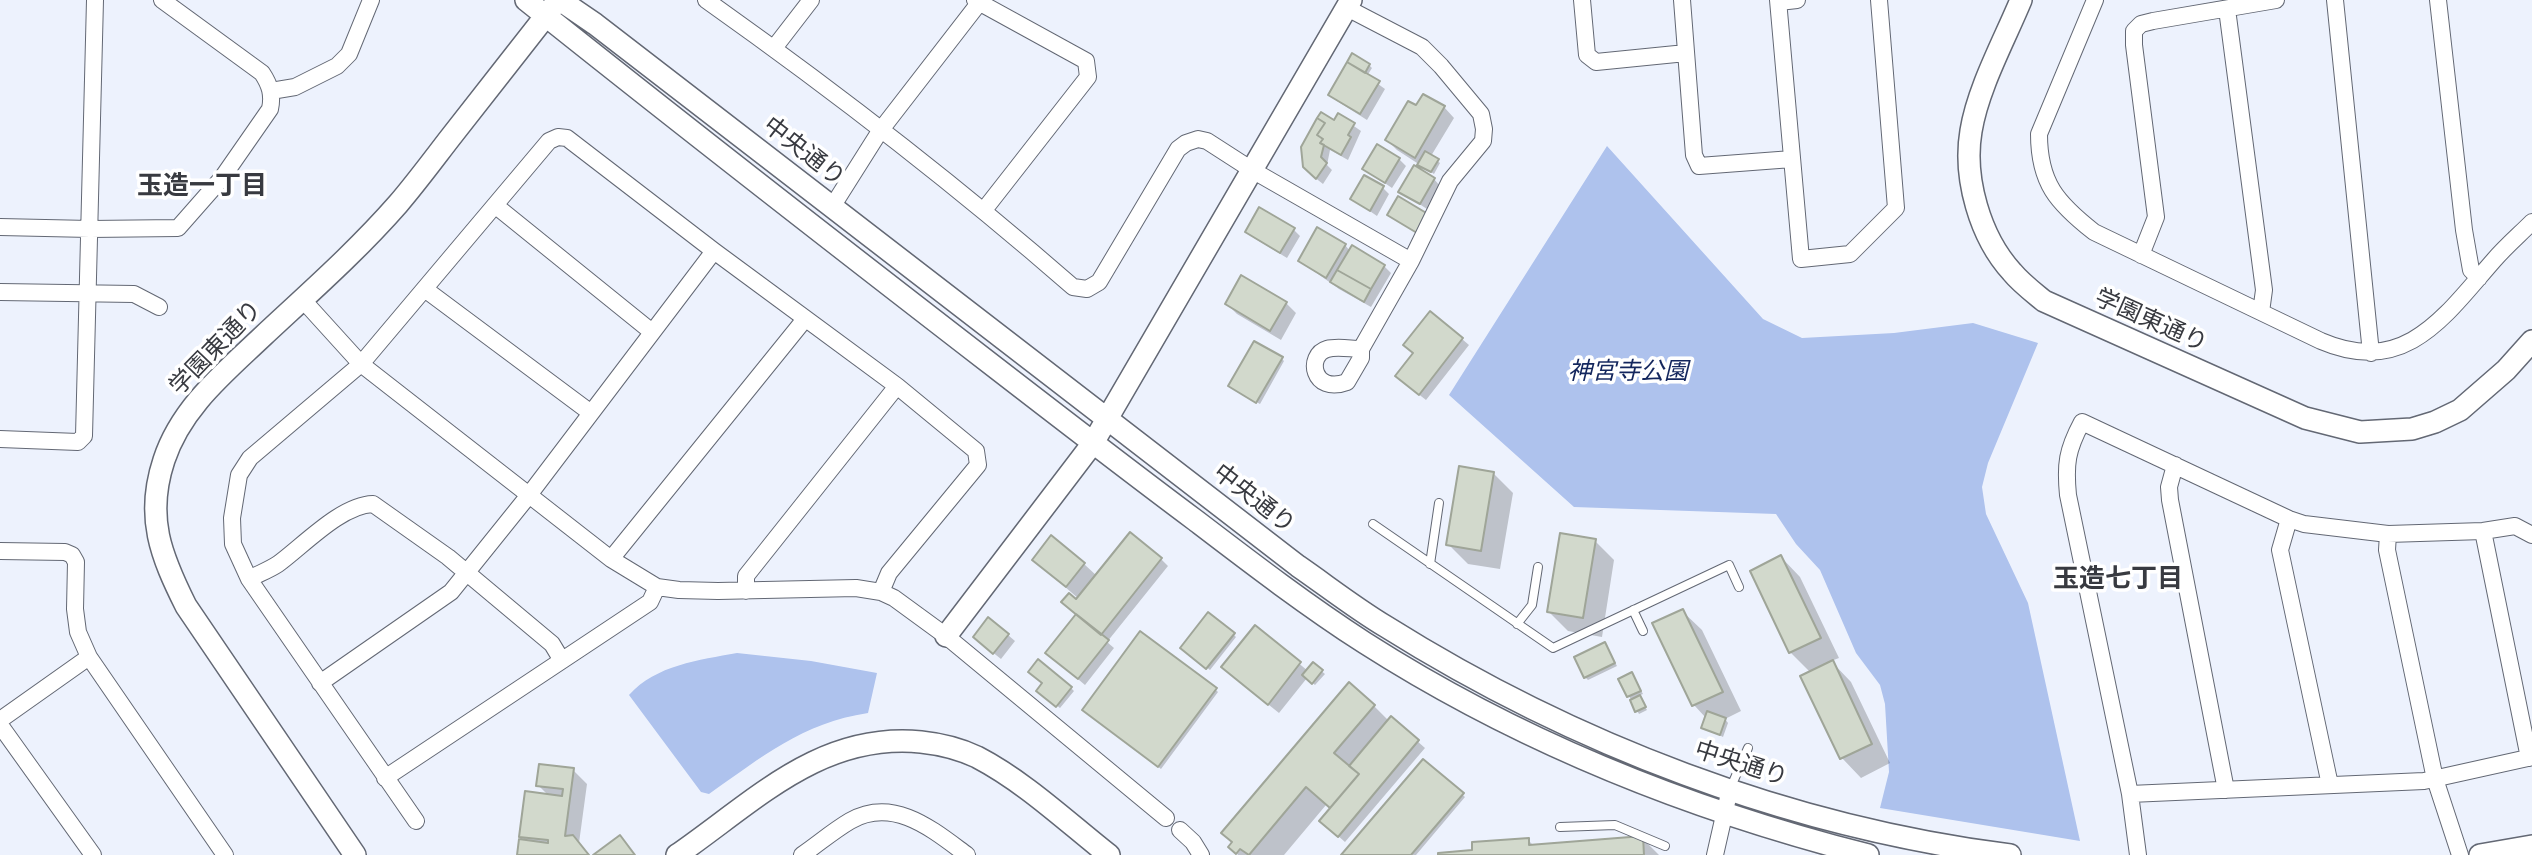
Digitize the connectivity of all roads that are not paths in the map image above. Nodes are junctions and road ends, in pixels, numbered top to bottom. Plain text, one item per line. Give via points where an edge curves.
1 (96, 0) edge
2 (162, 0) edge
3 (371, 0) edge
4 (526, 0) edge
5 (706, 0) edge
6 (811, 0) edge
7 (1582, 0) edge
8 (1682, 0) edge
9 (1797, 0) edge
10 (1880, 0) edge
11 (2021, 0) edge
12 (2095, 0) edge
13 (2276, 0) edge
14 (2335, 0) edge
15 (2438, 0) edge
16 (1778, 1) edge
17 (977, 2) edge
18 (1349, 4) edge
19 (555, 5) edge
20 (2227, 9) junction
21 (774, 48) junction
22 (1686, 54) junction
23 (271, 91) junction
24 (880, 131) junction
25 (1792, 159) junction
26 (1252, 170) junction
27 (496, 206) junction
28 (832, 207) junction
29 (985, 210) junction
30 (2532, 222) edge
31 (0, 227) edge
32 (815, 228) junction
33 (90, 229) junction
34 (713, 251) junction
35 (2141, 255) junction
36 (1411, 261) junction
37 (2479, 278) junction
38 (426, 290) junction
39 (0, 292) edge
40 (87, 294) junction
41 (302, 299) junction
42 (159, 307) dead end
43 (2261, 312) junction
44 (805, 319) junction
45 (652, 332) junction
46 (2532, 341) edge
47 (1361, 349) dead end
48 (2371, 353) junction
49 (361, 364) junction
50 (897, 386) junction
51 (591, 414) junction
52 (1108, 418) junction
53 (0, 439) edge
54 (1093, 443) junction
55 (2175, 465) junction
56 (529, 495) junction
57 (1438, 503) dead end
58 (2289, 519) junction
59 (1373, 524) dead end
60 (2483, 531) junction
61 (2388, 534) junction
62 (2532, 535) edge
63 (0, 551) edge
64 (611, 559) junction
65 (1430, 564) junction
66 (1538, 567) dead end
67 (466, 572) junction
68 (249, 579) junction
69 (657, 587) junction
70 (1739, 587) dead end
71 (746, 591) junction
72 (881, 592) junction
73 (1633, 610) junction
74 (1517, 624) junction
75 (1643, 631) dead end
76 (946, 636) junction
77 (89, 657) junction
78 (561, 660) junction
79 (320, 683) junction
80 (0, 722) edge
81 (1748, 748) dead end
82 (2530, 757) edge
83 (385, 778) junction
84 (2435, 779) junction
85 (2330, 785) junction
86 (1730, 789) junction
87 (2226, 790) junction
88 (2130, 794) junction
89 (1725, 814) junction
90 (1166, 818) dead end
91 (416, 821) dead end
92 (1560, 827) dead end
93 (1180, 830) dead end
94 (1665, 846) dead end
95 (2532, 846) edge
96 (683, 854) edge
97 (93, 855) edge
98 (225, 855) edge
99 (355, 855) edge
100 (802, 855) edge
101 (967, 855) edge
102 (1109, 855) edge
103 (1201, 855) edge
104 (1714, 855) edge
105 (1868, 855) edge
106 (2010, 855) edge
107 (2138, 855) edge
108 (2460, 855) edge
109 (2480, 855) edge

1 - 33 street
2 - 23 street via 262,73
3 - 23 street via 349,54 337,66 295,87
4 - 19 street, 中央通り
5 - 21 street
6 - 21 street
7 - 22 street via 1587,55 1596,62
8 - 22 street
9 - 16 street
10 - 25 street via 1896,208 1850,254 1801,259
11 - 46 street, 学園東通り via 1979,101 1970,132 1969,160 1973,193 1993,247 2012,273 2044,301 2305,418 2360,432 2412,429 2460,410
12 - 35 street via 2039,134 2039,153 2053,195 2069,213 2094,232
13 - 20 street
14 - 48 street
15 - 37 street via 2464,230 2472,270
16 - 25 street
17 - 24 street
17 - 29 street via 1086,61 1088,77
18 - 26 street
18 - 36 street via 1422,47 1481,114 1483,141 1450,181
19 - 28 street, 中央通り via 606,32
19 - 32 street, 中央通り
19 - 41 street, 学園東通り via 398,204
20 - 35 street via 2153,21 2134,31 2156,217
20 - 43 street via 2264,290
21 - 24 street
22 - 25 street via 1694,155 1699,166
23 - 33 street via 270,109 222,178 178,228
24 - 28 street
24 - 29 street
26 - 29 street via 1207,141 1186,143 1174,155 1099,282 1087,289 1073,287
26 - 36 street
26 - 52 street
27 - 34 street via 549,141 567,138
27 - 38 street
27 - 45 street
28 - 32 lane
28 - 52 street, 中央通り
30 - 37 street
31 - 33 street
32 - 54 street, 中央通り
33 - 40 street
34 - 44 street
34 - 45 street
35 - 43 street
36 - 47 street
37 - 48 street via 2421,337
38 - 49 street
38 - 51 street
39 - 40 street
40 - 42 street via 134,294
40 - 53 street via 84,436 66,443
41 - 49 street
41 - 99 street, 学園東通り via 197,399 177,429 164,460 156,523 160,547 187,606
43 - 48 street via 2340,349
44 - 50 street
44 - 64 street
45 - 51 street
49 - 56 street
49 - 68 street via 250,458 239,475 233,544
50 - 71 street via 746,576
50 - 72 street via 976,451 978,465 889,573
51 - 56 street
52 - 54 street
52 - 86 street, 中央通り via 1298,566 1384,626 1561,723
54 - 76 street
54 - 89 street, 中央通り via 1287,590 1430,682 1551,746
55 - 58 street
55 - 87 street via 2170,500
55 - 88 street via 2082,422 2066,466 2068,495
56 - 64 street
56 - 67 street
57 - 65 lane
58 - 61 street
58 - 85 street via 2280,550
59 - 65 lane
60 - 61 street
60 - 62 street via 2515,526
60 - 82 street
61 - 84 street via 2387,550
63 - 77 street via 72,555 78,632
64 - 69 street
65 - 74 lane
66 - 74 lane via 1532,605
67 - 68 street via 373,504 360,504 275,566
67 - 78 street via 552,644
67 - 79 street via 451,592
68 - 79 street
69 - 71 street
69 - 78 street via 650,602
70 - 73 lane via 1729,565
71 - 72 street via 856,588
72 - 76 street
73 - 74 lane via 1553,648
73 - 75 lane
76 - 90 street
77 - 80 street
77 - 98 street
78 - 83 street
79 - 83 street
80 - 97 street
81 - 86 lane
82 - 84 street
83 - 91 street
84 - 85 street
84 - 108 street
85 - 87 street
86 - 89 street
86 - 106 street, 中央通り via 1902,836
87 - 88 street
88 - 107 street
89 - 104 street
89 - 105 street, 中央通り
92 - 94 lane via 1615,825
93 - 103 street
95 - 109 street
96 - 102 street via 794,772 825,755 876,741 902,740 976,757
100 - 101 street via 862,815 886,813 915,819

